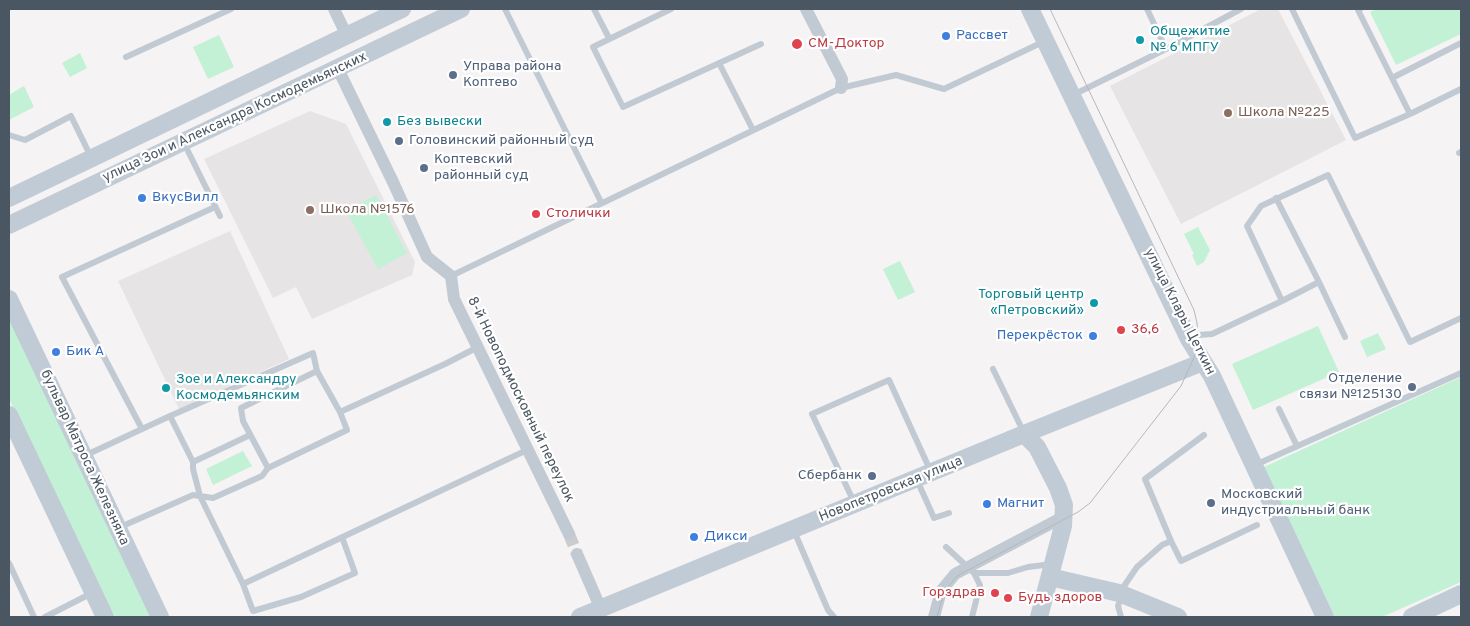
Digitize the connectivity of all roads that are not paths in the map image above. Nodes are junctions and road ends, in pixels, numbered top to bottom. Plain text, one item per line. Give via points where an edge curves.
1 (231, 9) edge
2 (334, 9) edge
3 (402, 9) edge
4 (461, 9) edge
5 (505, 9) edge
6 (594, 9) edge
7 (671, 9) edge
8 (806, 9) edge
9 (1030, 9) edge
10 (1241, 9) edge
11 (1292, 9) edge
12 (1360, 9) edge
13 (1150, 10) edge
14 (347, 36) junction
15 (609, 38) junction
16 (1046, 41) junction
17 (1461, 42) edge
18 (761, 44) dead end
19 (1166, 49) junction
20 (126, 57) dead end
21 (719, 63) junction
22 (338, 69) junction
23 (1392, 78) junction
24 (841, 88) junction
25 (1461, 89) edge
26 (1072, 95) junction
27 (1410, 114) junction
28 (753, 130) junction
29 (9, 135) edge
30 (184, 142) junction
31 (92, 158) junction
32 (9, 198) edge
33 (1276, 198) junction
34 (601, 202) junction
35 (216, 207) junction
36 (220, 216) dead end
37 (9, 225) edge
38 (451, 276) junction
39 (1319, 282) junction
40 (9, 299) edge
41 (1282, 301) junction
42 (1461, 318) edge
43 (1345, 337) dead end
44 (1189, 339) junction
45 (478, 347) junction
46 (1203, 362) junction
47 (993, 369) dead end
48 (318, 371) junction
49 (1461, 373) edge
50 (1279, 410) dead end
51 (340, 412) junction
52 (9, 415) edge
53 (170, 416) junction
54 (142, 429) junction
55 (1024, 434) junction
56 (1204, 434) dead end
57 (250, 436) junction
58 (1297, 446) junction
59 (527, 450) junction
60 (83, 456) junction
61 (193, 462) junction
62 (1254, 466) junction
63 (268, 468) junction
64 (924, 476) junction
65 (200, 496) junction
66 (855, 505) junction
67 (948, 512) dead end
68 (1064, 516) junction
69 (1257, 525) dead end
70 (117, 528) junction
71 (793, 530) junction
72 (569, 534) tunnel mouth
73 (342, 538) junction
74 (1171, 541) junction
75 (946, 547) dead end
76 (577, 554) tunnel mouth
77 (9, 563) edge
78 (970, 570) junction
79 (1051, 571) junction
80 (243, 584) junction
81 (94, 593) junction
82 (1120, 593) junction
83 (1461, 594) edge
84 (601, 609) junction
85 (252, 614) edge
86 (34, 617) edge
87 (45, 617) edge
88 (105, 617) edge
89 (160, 617) edge
90 (580, 617) edge
91 (834, 617) edge
92 (934, 617) edge
93 (972, 617) edge
94 (1038, 617) edge
95 (1121, 617) edge
96 (1178, 617) edge
97 (1325, 617) edge
98 (1412, 617) edge

1 - 20 lane
2 - 14 street
3 - 14 street, улица Зои и Александра Космодемьянских
4 - 22 street, улица Зои и Александра Космодемьянских
5 - 34 lane
6 - 15 lane
7 - 15 lane
8 - 24 street via 842,78
9 - 16 street, улица Клары Цеткин
10 - 19 lane
11 - 27 lane via 1355,138
12 - 23 lane
13 - 19 lane
14 - 31 street, улица Зои и Александра Космодемьянских
15 - 21 lane via 593,47 623,107
16 - 24 lane via 944,89 896,75
16 - 26 street, улица Клары Цеткин
17 - 23 lane
18 - 21 lane
19 - 26 lane
21 - 28 lane
22 - 30 street, улица Зои и Александра Космодемьянских
22 - 38 street via 427,257
23 - 27 lane
24 - 28 lane
25 - 27 lane
26 - 44 street, улица Клары Цеткин
28 - 34 lane
29 - 31 lane via 25,140 71,116
30 - 35 lane
30 - 37 street, улица Зои и Александра Космодемьянских
31 - 32 street, улица Зои и Александра Космодемьянских
33 - 39 lane
33 - 41 lane via 1261,206 1246,226
33 - 42 lane via 1328,175 1410,342
34 - 38 lane
35 - 36 lane
35 - 54 lane via 62,277
38 - 45 street, 8-й Новоподмосковный переулок via 454,299
39 - 41 lane
39 - 43 lane
40 - 60 street, бульвар Матроса Железняка
41 - 44 lane via 1212,334
44 - 46 street, улица Клары Цеткин
45 - 51 lane
45 - 59 street, 8-й Новоподмосковный переулок
46 - 55 street, Новопетровская улица
46 - 62 street, улица Клары Цеткин
47 - 55 lane
48 - 51 lane
48 - 53 lane via 313,352
48 - 57 lane via 240,408
49 - 58 lane
50 - 58 lane
51 - 63 lane via 347,430
52 - 81 street
53 - 54 lane
53 - 61 lane
54 - 60 lane
55 - 64 street, Новопетровская улица
55 - 68 street via 1037,447 1058,488
56 - 74 lane via 1145,479
57 - 61 lane
57 - 63 lane
58 - 62 lane
59 - 72 street, 8-й Новоподмосковный переулок
59 - 73 lane
60 - 70 street, бульвар Матроса Железняка
61 - 65 lane
62 - 97 street, улица Клары Цеткин
63 - 65 lane via 262,476 213,498
64 - 66 street, Новопетровская улица
64 - 66 lane via 888,380 812,414
64 - 67 lane via 934,518
65 - 70 lane via 193,495
65 - 80 lane
66 - 71 street, Новопетровская улица
68 - 78 street
68 - 79 street
69 - 74 lane via 1181,561
70 - 89 street, бульвар Матроса Железняка
71 - 84 street, Новопетровская улица
71 - 91 lane
73 - 80 lane
73 - 85 lane via 355,573
74 - 82 lane via 1137,567
75 - 78 lane
76 - 84 street
77 - 86 lane
78 - 79 lane via 1008,573 1028,567
78 - 92 street via 955,574 941,591
78 - 93 lane via 980,585
79 - 82 street
79 - 94 street
80 - 85 lane
81 - 87 lane
81 - 88 street
82 - 95 lane via 1118,606
82 - 96 street
83 - 98 street
84 - 90 street, Новопетровская улица

